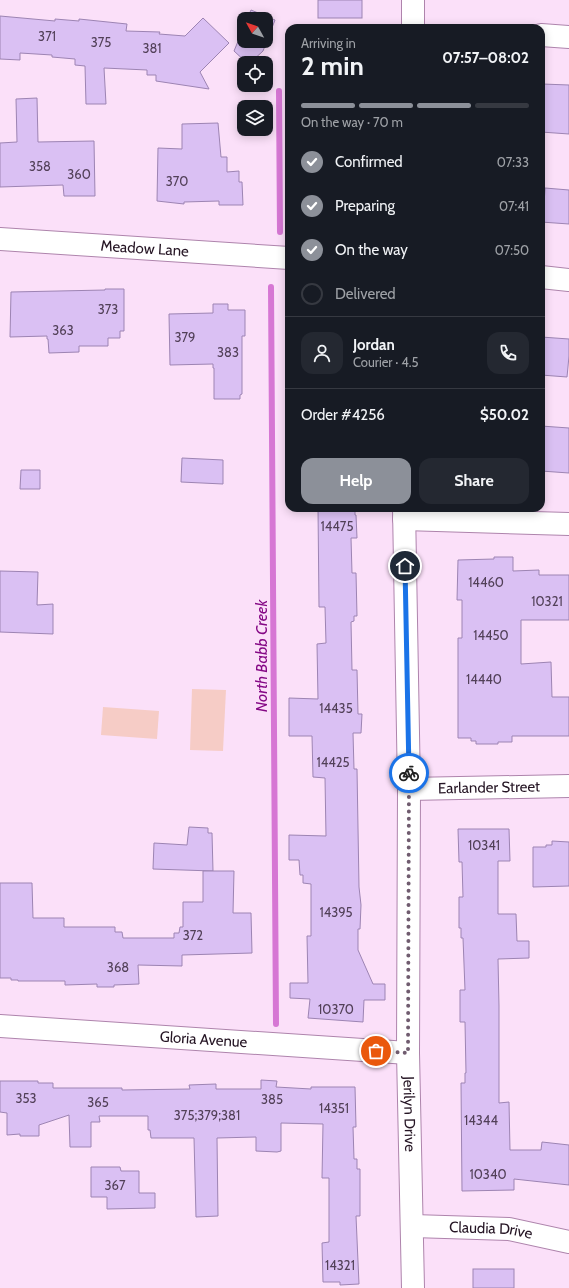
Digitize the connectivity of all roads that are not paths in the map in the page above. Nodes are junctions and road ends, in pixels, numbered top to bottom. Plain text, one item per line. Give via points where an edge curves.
1 (413, 0) edge
2 (413, 24) edge
3 (545, 35) edge
4 (569, 37) edge
5 (0, 239) edge
6 (285, 258) edge
7 (545, 278) edge
8 (569, 280) edge
9 (404, 513) edge
10 (569, 524) edge
11 (569, 786) edge
12 (409, 789) junction
13 (0, 1026) edge
14 (408, 1053) junction
15 (412, 1226) junction
16 (569, 1242) edge
17 (413, 1288) edge

1 - 2 street
3 - 4 street
5 - 6 street, Meadow Lane
7 - 8 street
9 - 10 street
9 - 12 street, Jerilyn Drive
11 - 12 street, Earlander Street
12 - 14 street, Jerilyn Drive
13 - 14 street, Gloria Avenue
14 - 15 street, Jerilyn Drive
15 - 16 street, Claudia Drive via 509,1229
15 - 17 street, Jerilyn Drive

